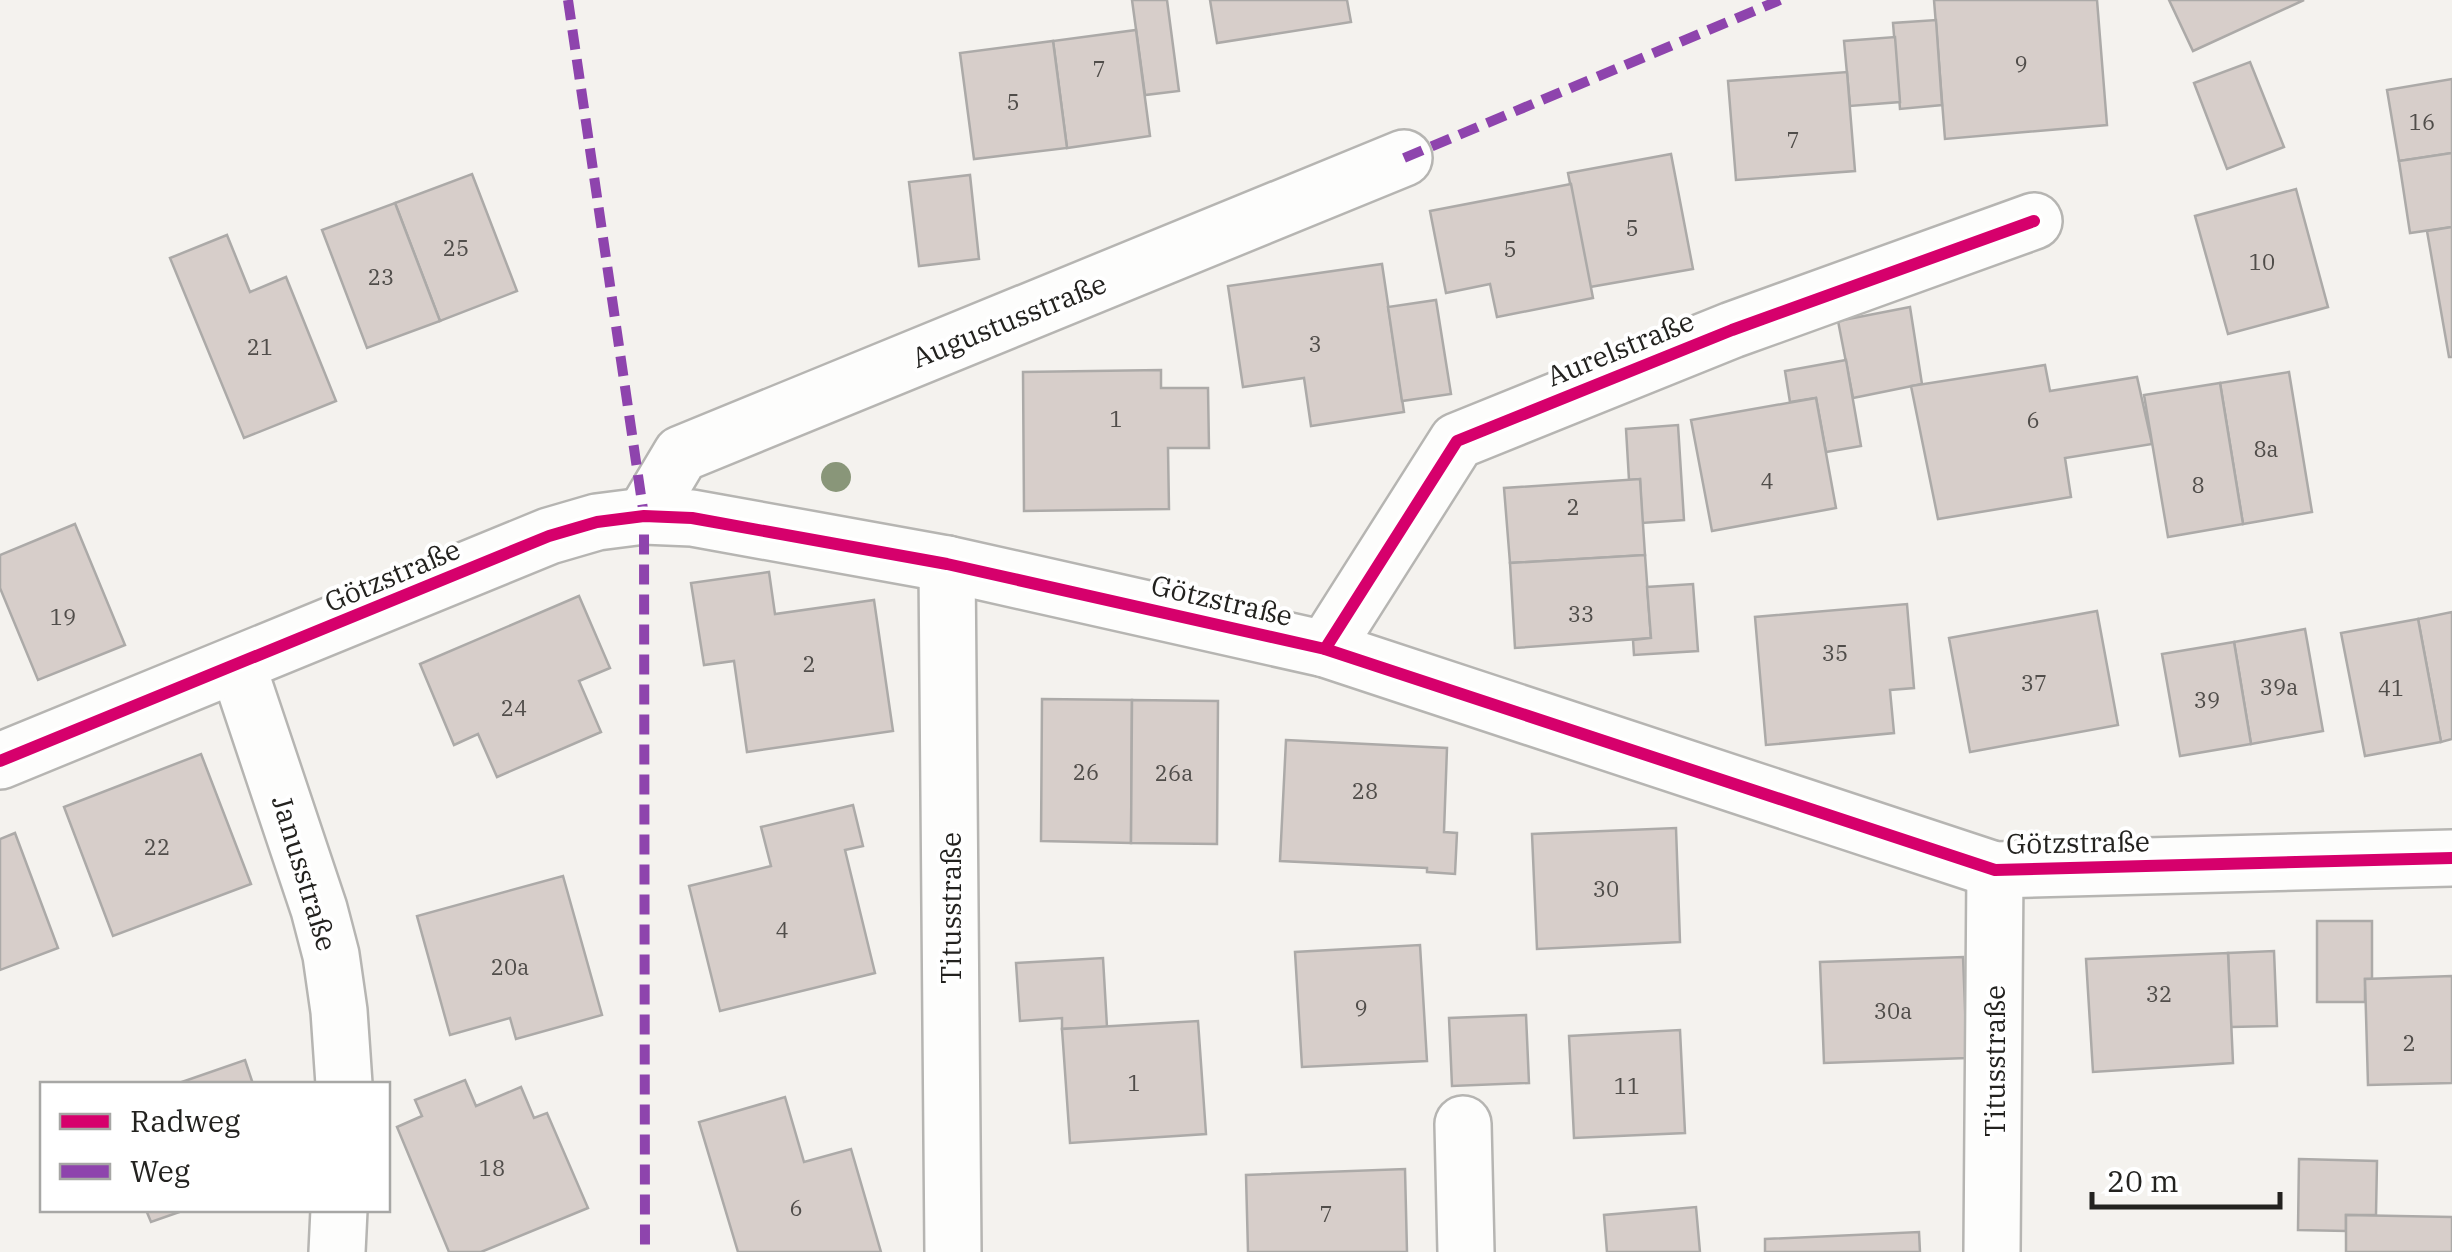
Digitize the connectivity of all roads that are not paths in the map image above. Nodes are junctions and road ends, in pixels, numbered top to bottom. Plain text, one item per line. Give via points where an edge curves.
1 (1404, 158) dead end
2 (2034, 221) dead end
3 (644, 516) junction
4 (947, 564) junction
5 (1325, 649) junction
6 (238, 666) junction
7 (0, 762) edge
8 (2452, 858) edge
9 (1995, 870) junction
10 (344, 1082) edge
11 (1463, 1124) dead end
12 (339, 1212) edge
13 (337, 1252) edge
14 (953, 1252) edge
15 (1466, 1252) edge
16 (1992, 1252) edge

1 - 3 street, Augustusstraße via 681,454
2 - 5 street, Aurelstraße via 1732,330 1457,440
3 - 4 street, Götzstraße via 692,518
3 - 6 street, Götzstraße via 549,536
4 - 5 street, Götzstraße
4 - 14 street, Titusstraße
5 - 9 street, Götzstraße
6 - 7 street, Götzstraße
6 - 10 street, Janusstraße via 320,909 340,1011
8 - 9 street, Götzstraße
9 - 16 street, Titusstraße
11 - 15 street
12 - 13 street

